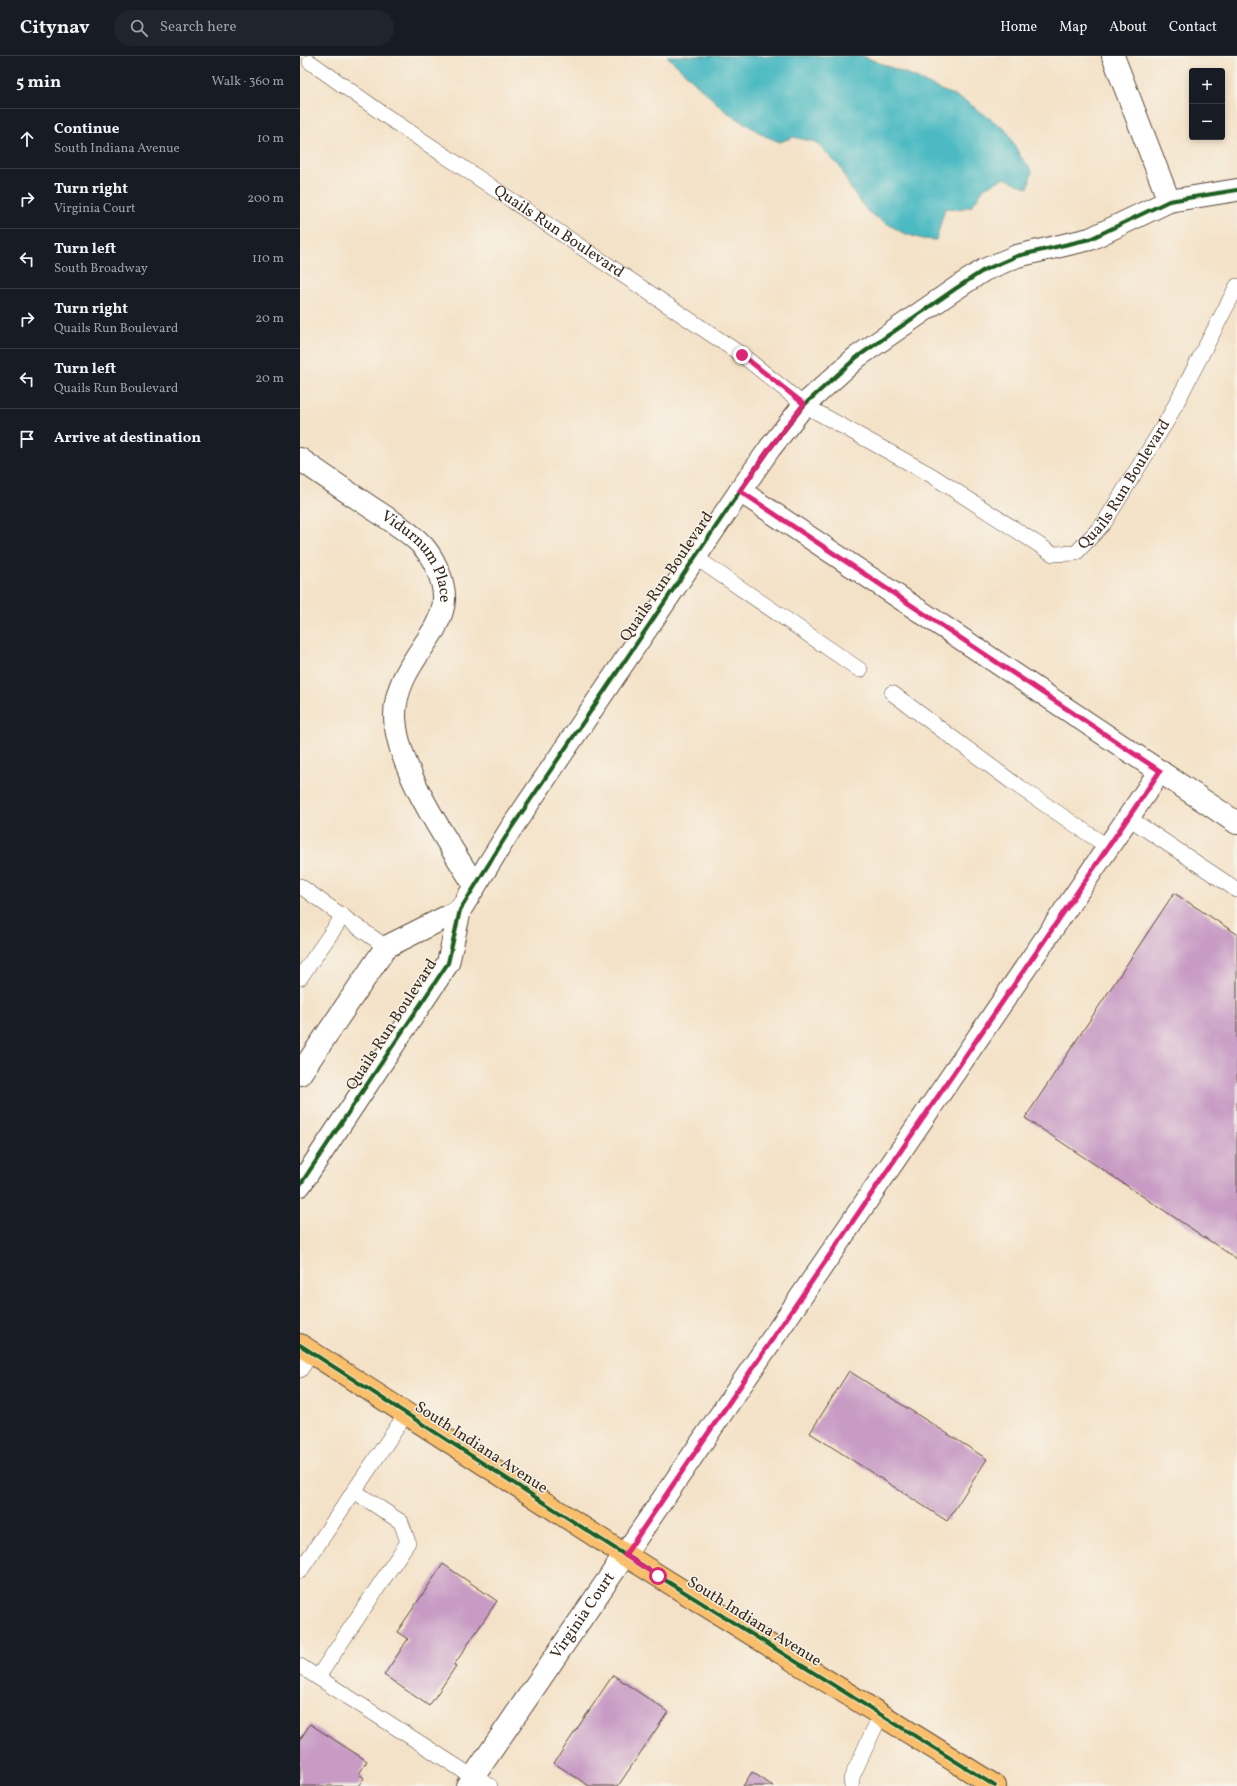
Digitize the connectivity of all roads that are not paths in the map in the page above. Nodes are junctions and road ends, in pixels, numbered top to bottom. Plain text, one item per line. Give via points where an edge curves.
1 (1113, 56) edge
2 (306, 59) edge
3 (1237, 190) edge
4 (1169, 201) junction
5 (1237, 286) edge
6 (804, 404) junction
7 (300, 459) edge
8 (740, 491) junction
9 (695, 557) junction
10 (860, 670) dead end
11 (892, 693) dead end
12 (1160, 771) junction
13 (1129, 818) junction
14 (1237, 823) edge
15 (1108, 847) junction
16 (300, 886) edge
17 (475, 886) junction
18 (1237, 890) edge
19 (460, 910) junction
20 (343, 916) junction
21 (386, 947) junction
22 (300, 978) edge
23 (300, 1074) edge
24 (300, 1185) edge
25 (306, 1348) edge
26 (300, 1370) edge
27 (406, 1414) junction
28 (354, 1491) junction
29 (625, 1555) junction
30 (300, 1571) edge
31 (300, 1666) edge
32 (318, 1678) junction
33 (880, 1716) junction
34 (477, 1783) edge
35 (852, 1786) edge
36 (995, 1786) edge

1 - 4 street
2 - 6 lane, Quails Run Boulevard via 393,121 742,355
3 - 4 street, Quails Run Boulevard
4 - 6 street, Quails Run Boulevard via 1090,239 1017,256 984,270 857,357
5 - 6 lane, Quails Run Boulevard via 1168,419 1104,523 1076,553 1053,554 931,475
6 - 8 street, Quails Run Boulevard
7 - 17 street, Vidurnum Place via 410,535 424,548 438,573 444,593 443,609 435,628 401,683 395,705 396,729 406,762 421,795
8 - 9 street, Quails Run Boulevard
8 - 12 street
9 - 10 lane
9 - 17 street, Quails Run Boulevard via 510,830
11 - 15 lane via 1012,782
12 - 13 street, Virginia Court
12 - 14 street
13 - 15 street, Virginia Court
13 - 18 lane
15 - 29 street, Virginia Court
16 - 20 lane
17 - 19 street, Quails Run Boulevard
19 - 21 street
19 - 24 street, Quails Run Boulevard via 448,963
20 - 21 lane
20 - 22 lane
21 - 23 street
25 - 26 lane
25 - 27 main road, South Indiana Avenue
27 - 28 lane
27 - 29 main road, South Indiana Avenue
28 - 30 lane
28 - 32 lane via 401,1522 408,1542
29 - 33 main road, South Indiana Avenue
29 - 34 street, Virginia Court
31 - 32 lane
32 - 34 lane
33 - 35 lane via 851,1779
33 - 36 main road, South Indiana Avenue

